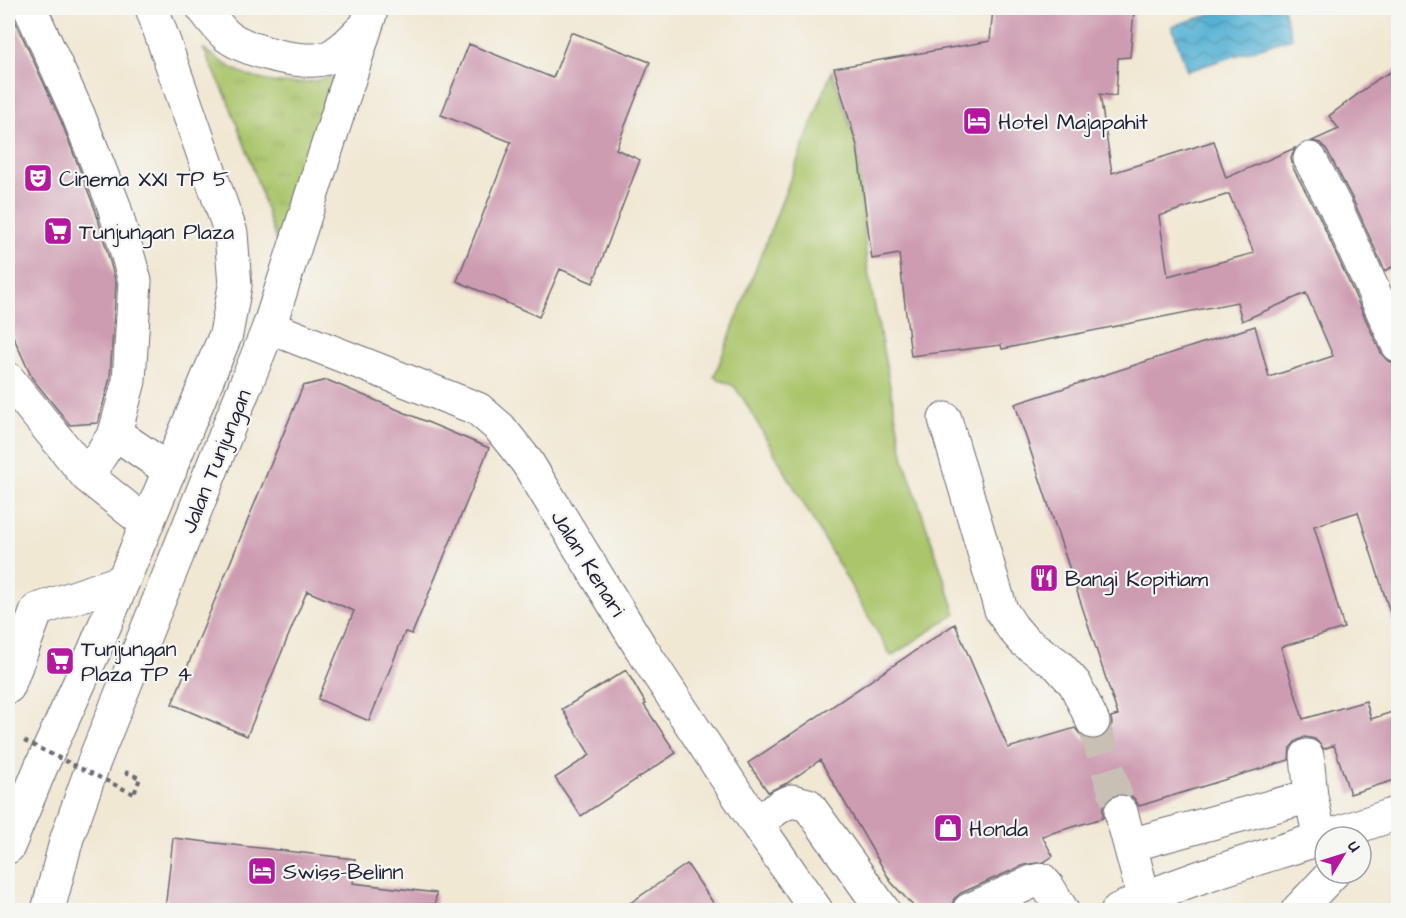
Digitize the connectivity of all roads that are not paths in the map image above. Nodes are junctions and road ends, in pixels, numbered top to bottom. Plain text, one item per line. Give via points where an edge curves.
1 (30, 8) edge
2 (152, 8) edge
3 (203, 8) edge
4 (369, 17) edge
5 (1311, 159) dead end
6 (269, 327) junction
7 (1398, 345) edge
8 (8, 379) edge
9 (945, 418) dead end
10 (116, 433) junction
11 (170, 471) junction
12 (87, 476) junction
13 (147, 525) junction
14 (123, 581) junction
15 (8, 687) edge
16 (1093, 722) tunnel mouth
17 (1307, 756) dead end
18 (1311, 796) junction
19 (1121, 812) tunnel mouth
20 (756, 823) junction
21 (1320, 825) edge
22 (1313, 841) edge
23 (1130, 845) junction
24 (8, 847) edge
25 (1322, 885) edge
26 (1131, 904) edge
27 (48, 910) edge
28 (816, 910) edge
29 (883, 910) edge
30 (969, 910) edge
31 (1062, 910) edge
32 (1298, 910) edge

1 - 10 main road via 114,206 135,281 129,381
2 - 11 main road, Jalan Tunjungan via 231,233 235,286 226,334
3 - 4 main road via 238,43 300,62 318,61 341,50
4 - 6 main road, Jalan Tunjungan
5 - 7 main road
6 - 20 main road, Jalan Kenari via 478,409 500,428 527,462
6 - 27 main road, Jalan Tunjungan via 95,759
8 - 12 main road
9 - 16 main road via 1001,610 1024,641 1058,665 1075,684
10 - 11 main road
10 - 12 main road
11 - 13 main road, Jalan Tunjungan
12 - 13 main road
13 - 14 main road, Jalan Tunjungan
14 - 15 main road via 37,610
14 - 24 main road, Jalan Tunjungan
17 - 18 main road
18 - 21 main road
18 - 23 main road
19 - 23 main road
20 - 28 main road, Jalan Kenari
20 - 29 main road via 792,801 808,805
22 - 26 main road via 1211,873
23 - 26 main road
25 - 32 main road
30 - 31 main road via 1042,880

